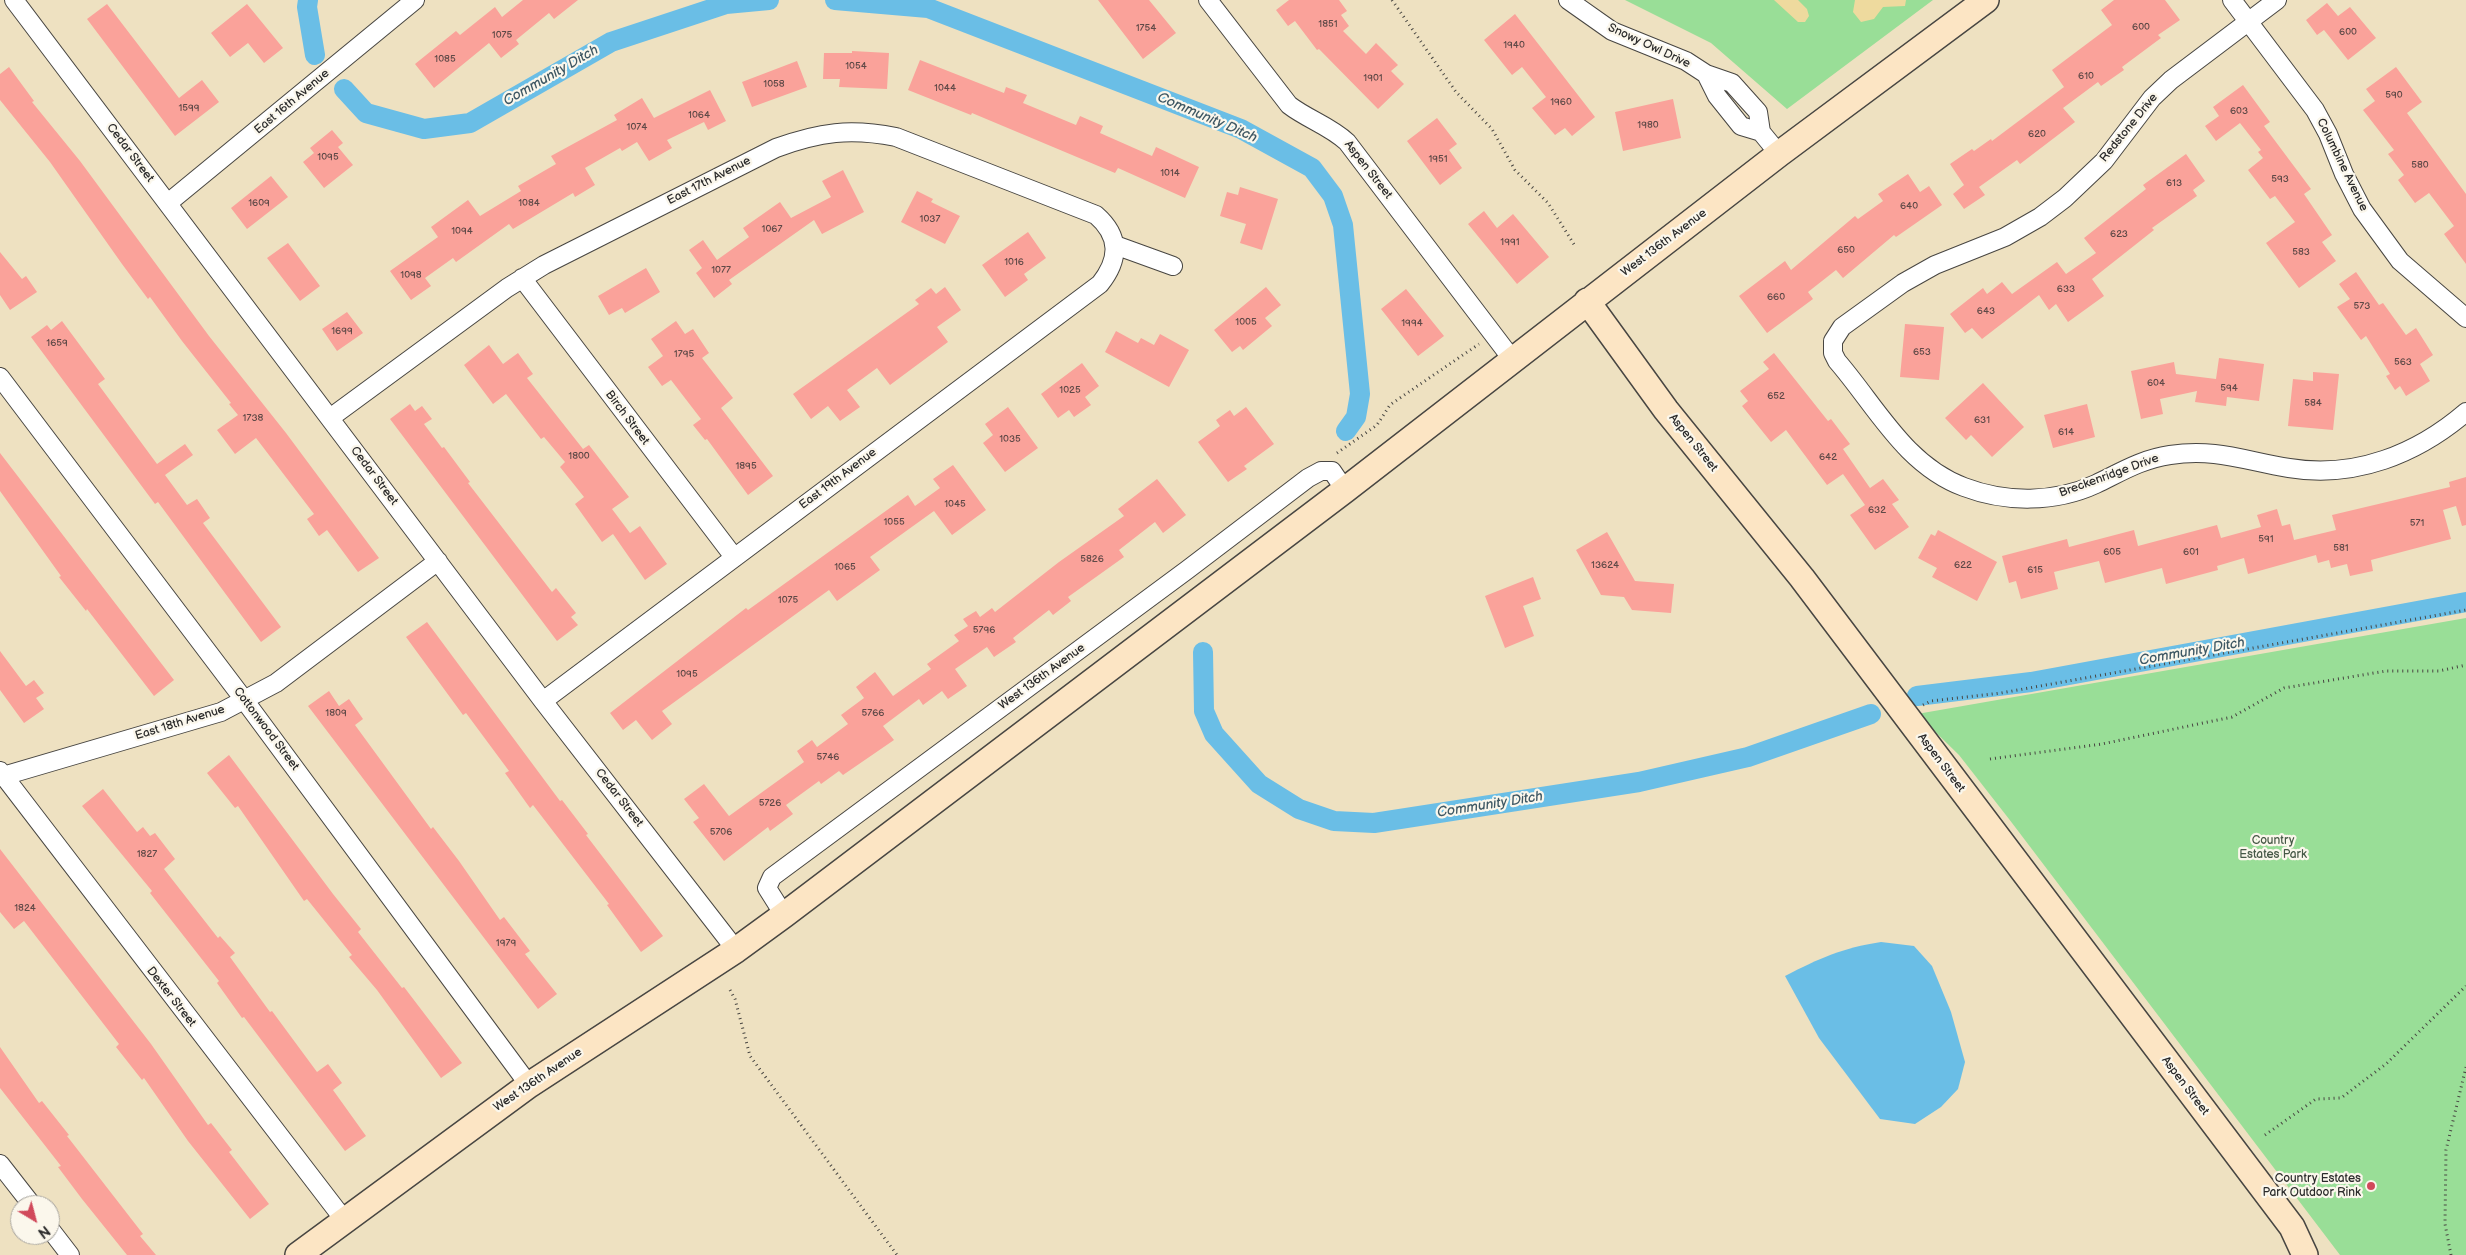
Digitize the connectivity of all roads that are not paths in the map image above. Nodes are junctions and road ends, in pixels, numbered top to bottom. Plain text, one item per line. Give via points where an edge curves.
1 (14, 0) edge
2 (415, 0) edge
3 (1208, 0) edge
4 (1568, 0) edge
5 (1986, 0) edge
6 (2232, 0) edge
7 (2277, 0) edge
8 (2248, 21) junction
9 (1779, 154) junction
10 (168, 203) junction
11 (1114, 245) junction
12 (1173, 266) dead end
13 (522, 278) junction
14 (1587, 301) junction
15 (2466, 318) edge
16 (1832, 347) joint
17 (1512, 359) junction
18 (0, 376) edge
19 (2466, 412) edge
20 (330, 418) junction
21 (1345, 490) junction
22 (734, 557) junction
23 (438, 562) junction
24 (245, 701) junction
25 (543, 701) junction
26 (1, 774) edge
27 (784, 915) junction
28 (736, 950) junction
29 (529, 1085) junction
30 (0, 1164) edge
31 (24, 1195) edge
32 (345, 1221) junction
33 (2292, 1227) junction
34 (60, 1242) edge
35 (70, 1255) edge
36 (298, 1255) edge
37 (2306, 1255) edge
38 (2324, 1255) edge

1 - 10 street, Cedar Street
2 - 10 street, East 16th Avenue
3 - 17 street, Aspen Street via 1289,105 1347,142
4 - 9 street, Snowy Owl Drive via 1609,36 1686,61 1706,74 1732,83 1758,112 1760,132
5 - 9 main road, West 136th Avenue
6 - 8 street, Columbine Avenue
7 - 8 street, Redstone Drive
8 - 15 street, Columbine Avenue via 2315,110 2362,209 2400,261
8 - 16 street, Redstone Drive via 2152,98 2104,161 2065,198 2005,237 1934,265 1903,283 1842,327
9 - 14 main road, West 136th Avenue
10 - 20 street, Cedar Street
11 - 12 street
11 - 13 street, East 17th Avenue via 1105,223 1096,215 896,137 847,131 803,138 776,148
11 - 22 street, East 19th Avenue via 1110,272 1100,284
13 - 20 street, East 17th Avenue
13 - 22 street, Birch Street
14 - 17 main road, West 136th Avenue
14 - 33 main road, Aspen Street via 1666,410 1802,578
16 - 19 street, Breckenridge Drive via 1837,361 1912,455 1947,480 2002,497 2027,499 2065,495 2140,462 2169,455 2219,453 2290,469 2321,471 2372,465 2413,449 2443,432
17 - 21 main road, West 136th Avenue
18 - 24 street, Cottonwood Street
20 - 23 street, Cedar Street
21 - 27 main road, West 136th Avenue
21 - 27 street, West 136th Avenue via 1332,471 1321,471 1308,478 777,873 767,888
22 - 25 street, East 19th Avenue
23 - 24 street, East 18th Avenue via 276,683
23 - 25 street, Cedar Street
24 - 26 street, East 18th Avenue via 221,712
24 - 29 street, Cottonwood Street
25 - 28 street, Cedar Street
26 - 32 street, Dexter Street
27 - 28 main road, West 136th Avenue
28 - 29 main road, West 136th Avenue
29 - 32 main road, West 136th Avenue
30 - 31 street
32 - 36 main road, West 136th Avenue
33 - 37 main road, Aspen Street
33 - 38 main road, Aspen Street
34 - 35 street

